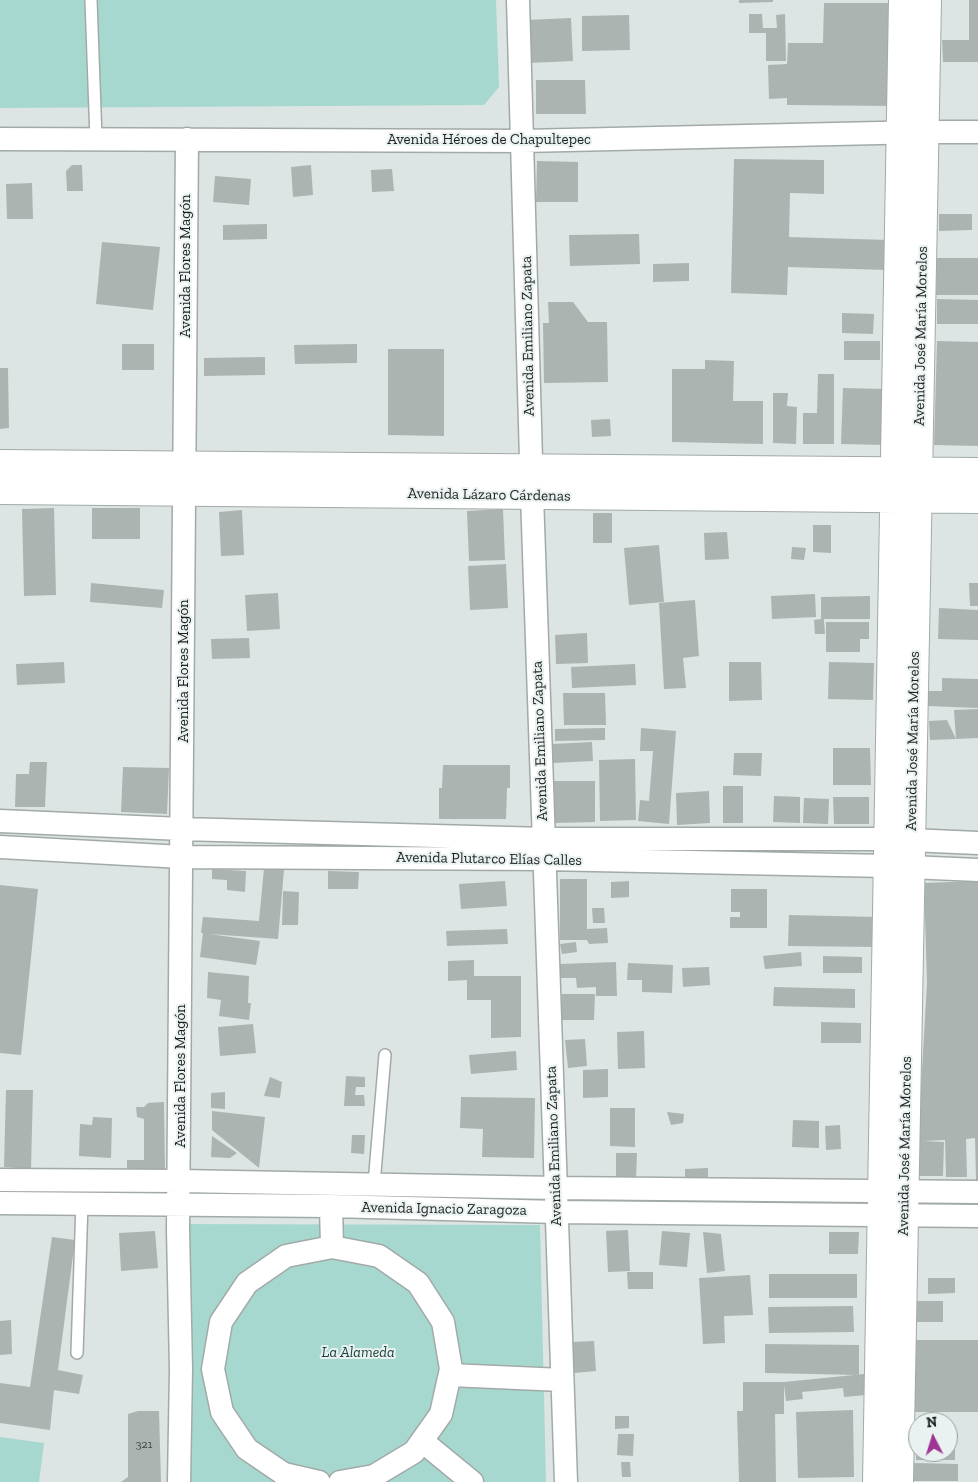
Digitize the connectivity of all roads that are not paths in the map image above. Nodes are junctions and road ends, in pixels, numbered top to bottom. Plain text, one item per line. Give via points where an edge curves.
1 (92, 0) edge
2 (518, 0) edge
3 (903, 0) edge
4 (927, 0) edge
5 (913, 132) junction
6 (978, 132) edge
7 (0, 139) edge
8 (96, 139) junction
9 (187, 139) junction
10 (523, 141) junction
11 (0, 464) edge
12 (185, 465) junction
13 (531, 468) junction
14 (906, 471) junction
15 (978, 472) edge
16 (0, 490) edge
17 (185, 492) junction
18 (532, 495) junction
19 (906, 499) junction
20 (978, 500) edge
21 (0, 821) edge
22 (182, 829) junction
23 (978, 843) edge
24 (0, 847) edge
25 (544, 849) junction
26 (899, 853) junction
27 (182, 857) junction
28 (978, 870) edge
29 (385, 1056) dead end
30 (0, 1180) edge
31 (83, 1180) junction
32 (180, 1181) junction
33 (374, 1184) junction
34 (556, 1188) junction
35 (978, 1192) edge
36 (0, 1203) edge
37 (82, 1203) junction
38 (893, 1203) junction
39 (180, 1204) junction
40 (331, 1206) junction
41 (556, 1212) junction
42 (978, 1216) edge
43 (332, 1247) junction
44 (77, 1353) dead end
45 (213, 1368) junction
46 (181, 1369) junction
47 (450, 1375) junction
48 (562, 1380) junction
49 (422, 1441) junction
50 (179, 1482) edge
51 (319, 1482) edge
52 (340, 1482) edge
53 (472, 1482) edge
54 (566, 1482) edge
55 (877, 1482) edge
56 (899, 1482) edge

1 - 8 lane
2 - 10 street, Avenida Emiliano Zapata
3 - 5 main road, Avenida José María Morelos
4 - 5 main road, Avenida José María Morelos
5 - 6 street, Avenida Héroes de Chapultepec
5 - 10 street, Avenida Héroes de Chapultepec
5 - 14 main road, Avenida José María Morelos
7 - 8 street, Avenida Héroes de Chapultepec
8 - 9 street, Avenida Héroes de Chapultepec
9 - 10 street, Avenida Héroes de Chapultepec
9 - 12 street, Avenida Flores Magón
10 - 13 street, Avenida Emiliano Zapata
11 - 12 main road, Avenida Lázaro Cárdenas
12 - 13 main road, Avenida Lázaro Cárdenas
12 - 17 street, Avenida Flores Magón
13 - 14 main road, Avenida Lázaro Cárdenas
13 - 18 street, Avenida Emiliano Zapata
14 - 15 main road, Avenida Lázaro Cárdenas
14 - 19 main road, Avenida José María Morelos
16 - 17 main road, Avenida Lázaro Cárdenas
17 - 18 main road, Avenida Lázaro Cárdenas
17 - 22 street, Avenida Flores Magón
18 - 19 main road, Avenida Lázaro Cárdenas
18 - 25 street, Avenida Emiliano Zapata
19 - 20 main road, Avenida Lázaro Cárdenas
19 - 26 main road, Avenida José María Morelos
21 - 22 street, Avenida Plutarco Elías Calles
22 - 25 street, Avenida Plutarco Elías Calles
22 - 27 street, Avenida Flores Magón
23 - 26 street, Avenida Plutarco Elías Calles
24 - 27 street, Avenida Plutarco Elías Calles
25 - 26 street, Avenida Plutarco Elías Calles
25 - 27 street, Avenida Plutarco Elías Calles
25 - 34 street, Avenida Emiliano Zapata
26 - 28 street, Avenida Plutarco Elías Calles
26 - 38 main road, Avenida José María Morelos
27 - 32 street, Avenida Flores Magón
29 - 33 lane
30 - 31 street, Avenida Ignacio Zaragoza
31 - 32 street, Avenida Ignacio Zaragoza
31 - 37 street
32 - 33 street, Avenida Ignacio Zaragoza
32 - 39 street, Avenida Flores Magón
33 - 34 street, Avenida Ignacio Zaragoza
34 - 38 street, Avenida Ignacio Zaragoza
34 - 41 street, Avenida Emiliano Zapata
35 - 38 street, Avenida Ignacio Zaragoza
36 - 37 street, Avenida Ignacio Zaragoza
37 - 39 street, Avenida Ignacio Zaragoza
37 - 44 lane
38 - 41 street, Avenida Ignacio Zaragoza
38 - 42 street, Avenida Ignacio Zaragoza
38 - 55 main road, Avenida José María Morelos
38 - 56 main road, Avenida José María Morelos
39 - 40 street, Avenida Ignacio Zaragoza
39 - 46 street, Avenida Flores Magón
40 - 41 street, Avenida Ignacio Zaragoza
40 - 43 street
41 - 48 street, Avenida Emiliano Zapata
43 - 45 street via 286,1256 247,1283 221,1322
43 - 47 street via 379,1256 418,1283 443,1322
45 - 46 street
45 - 51 street via 222,1412 247,1449 284,1474
46 - 50 street, Avenida Flores Magón
47 - 48 street
47 - 49 street via 441,1414
48 - 54 street, Avenida Emiliano Zapata
49 - 52 street via 414,1452 374,1476
49 - 53 street

